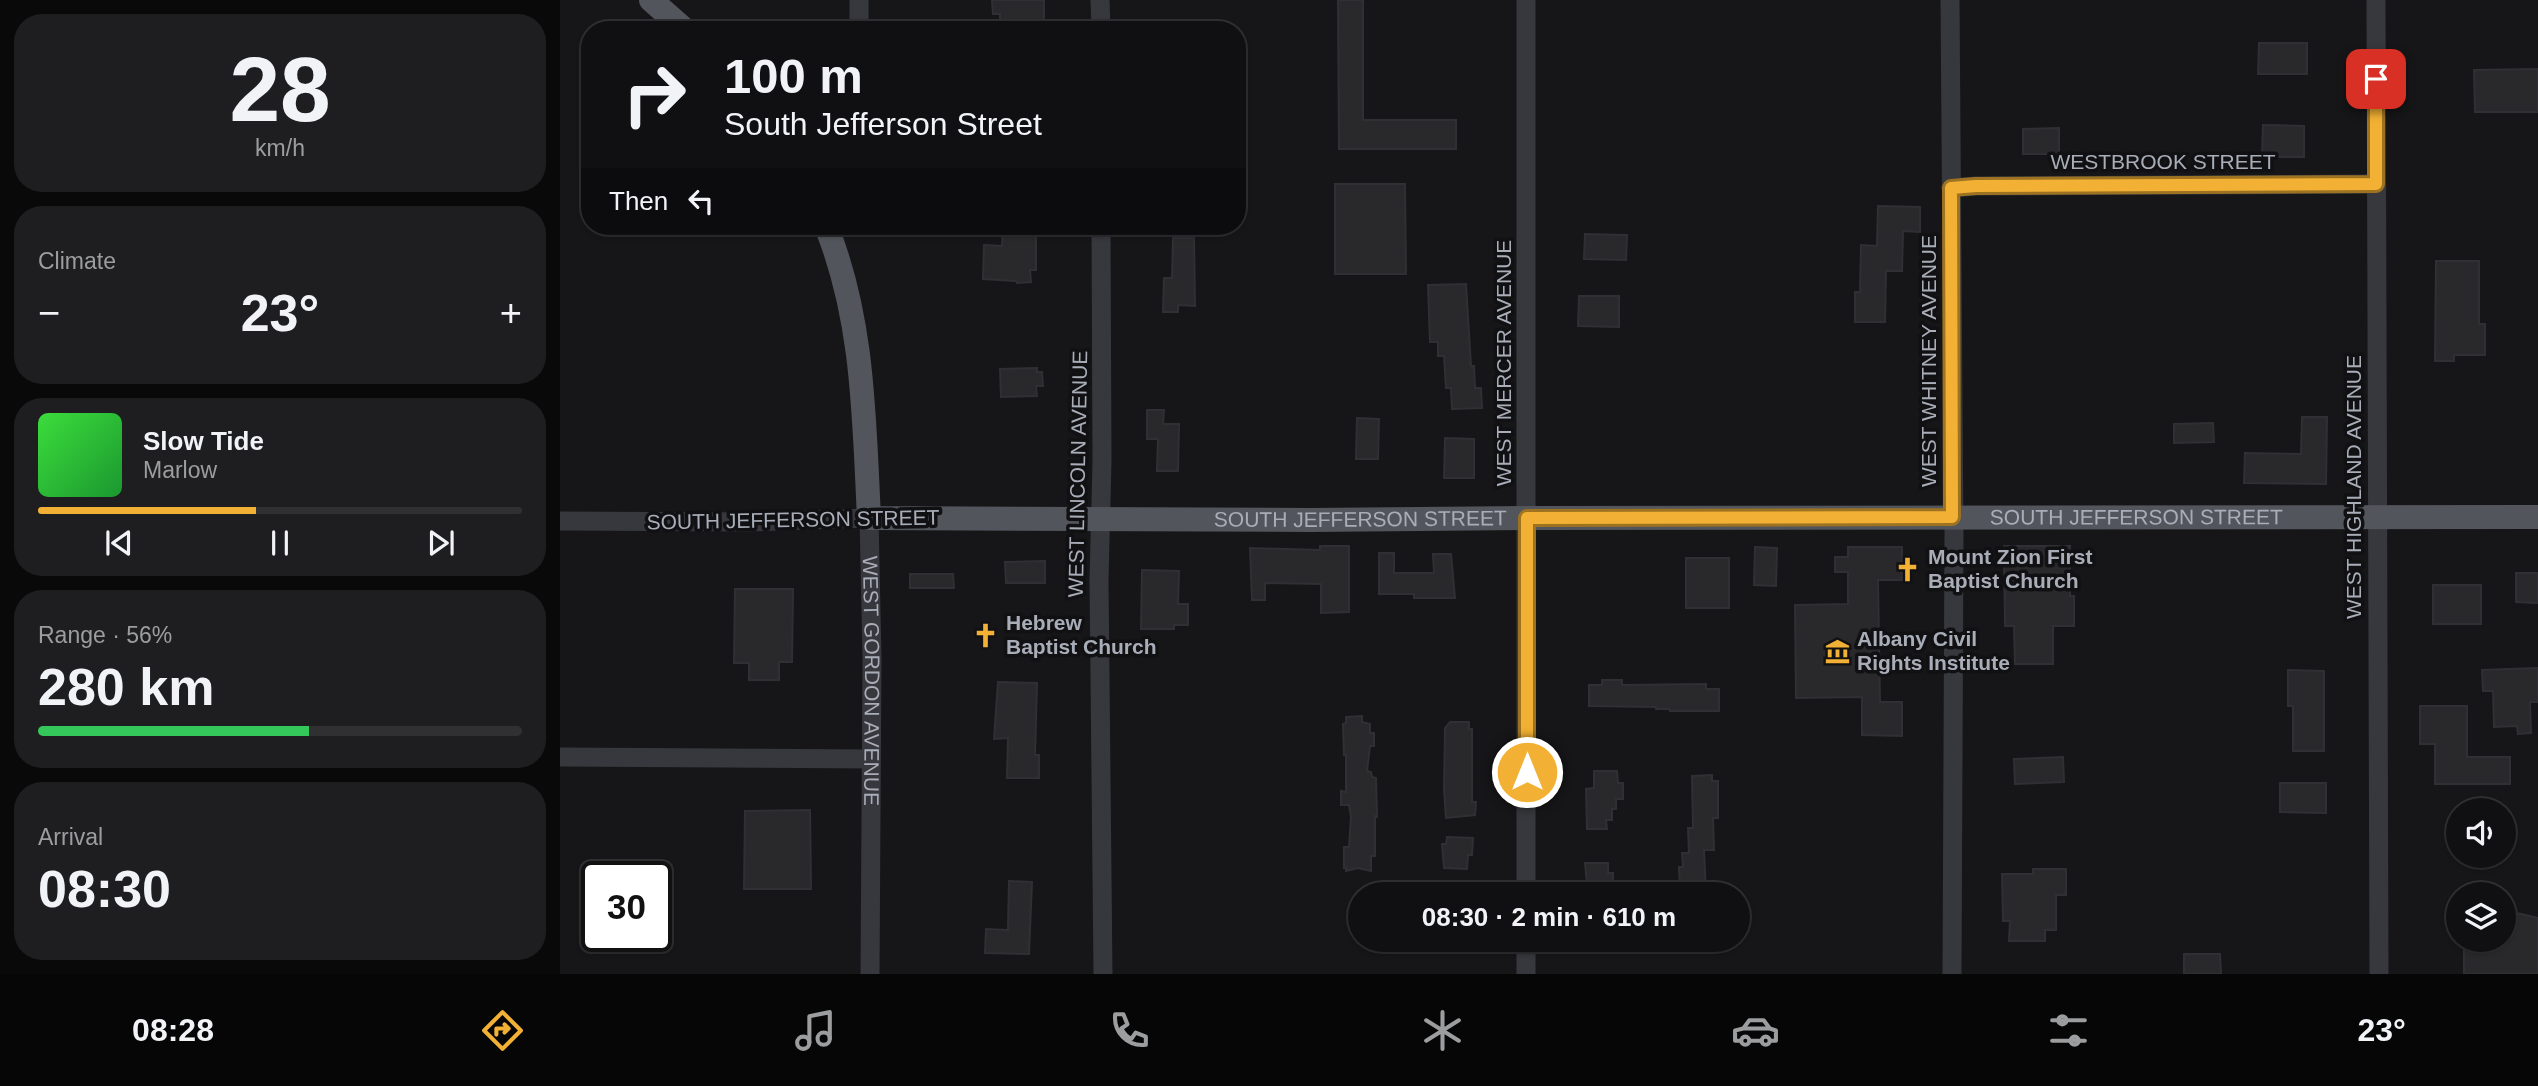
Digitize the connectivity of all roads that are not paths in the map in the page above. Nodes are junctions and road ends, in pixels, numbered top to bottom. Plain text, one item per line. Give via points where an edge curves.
1 (652, 0) edge
2 (859, 0) edge
3 (1100, 0) edge
4 (1526, 0) edge
5 (1950, 0) edge
6 (2376, 0) edge
7 (675, 21) edge
8 (859, 21) edge
9 (1101, 21) edge
10 (2376, 184) junction
11 (1951, 188) junction
12 (829, 235) edge
13 (1101, 235) edge
14 (1952, 517) junction
15 (2377, 517) junction
16 (2538, 517) edge
17 (869, 518) junction
18 (1102, 518) junction
19 (1527, 518) junction
20 (560, 521) edge
21 (560, 757) edge
22 (871, 759) junction
23 (1526, 882) edge
24 (1526, 952) edge
25 (870, 974) edge
26 (1103, 974) edge
27 (1526, 974) edge
28 (1952, 974) edge
29 (2379, 974) edge

1 - 7 main road
2 - 8 street
3 - 9 street
4 - 19 street, WEST MERCER AVENUE
5 - 11 street, WEST WHITNEY AVENUE
6 - 10 street, WEST HIGHLAND AVENUE
10 - 11 street, WESTBROOK STREET
10 - 15 street, WEST HIGHLAND AVENUE
11 - 14 street, WEST WHITNEY AVENUE
12 - 17 main road, WEST GORDON AVENUE via 857,333
13 - 18 street, WEST LINCOLN AVENUE
14 - 15 main road, SOUTH JEFFERSON STREET
14 - 19 main road, SOUTH JEFFERSON STREET
14 - 28 street, WEST WHITNEY AVENUE
15 - 16 main road, SOUTH JEFFERSON STREET
15 - 29 street, WEST HIGHLAND AVENUE
17 - 18 main road, SOUTH JEFFERSON STREET
17 - 20 street, SOUTH JEFFERSON STREET
17 - 22 street, WEST GORDON AVENUE
18 - 19 main road, SOUTH JEFFERSON STREET
18 - 26 street, WEST LINCOLN AVENUE
19 - 23 street, WEST MERCER AVENUE
21 - 22 street
22 - 25 street, WEST GORDON AVENUE
24 - 27 street

